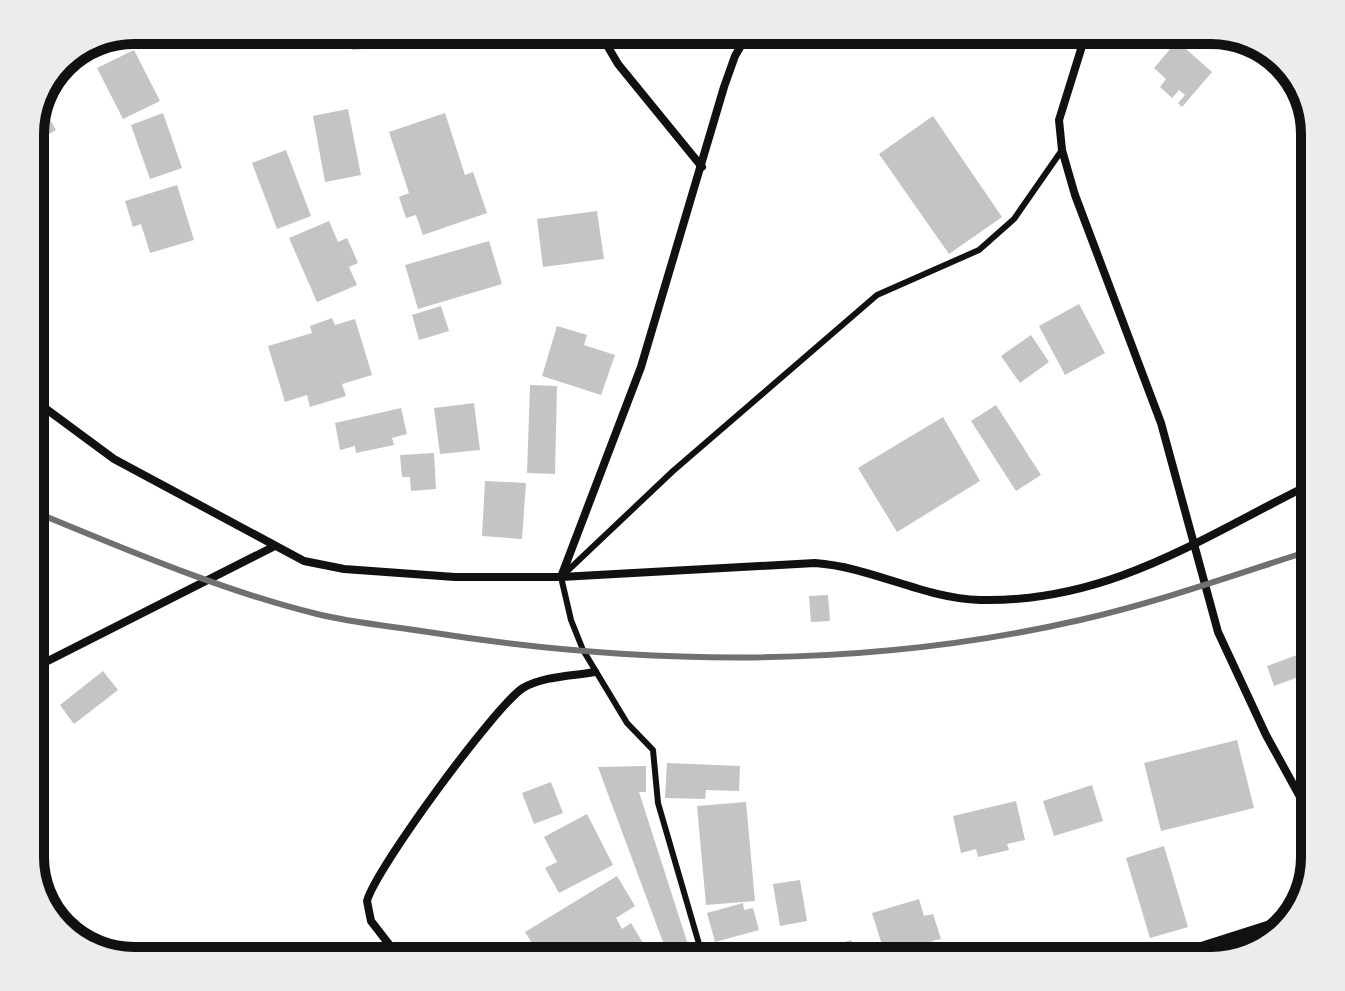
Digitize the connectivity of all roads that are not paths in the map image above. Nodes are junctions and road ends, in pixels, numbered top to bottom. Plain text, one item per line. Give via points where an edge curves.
1 (606, 44) edge
2 (743, 44) edge
3 (1083, 44) edge
4 (1062, 150) junction
5 (702, 167) junction
6 (44, 407) edge
7 (1301, 489) edge
8 (1195, 546) junction
9 (273, 547) junction
10 (561, 577) junction
11 (44, 663) edge
12 (595, 672) junction
13 (1301, 799) edge
14 (1271, 924) edge
15 (391, 947) edge
16 (700, 947) edge
17 (1198, 947) edge

1 - 5 street
2 - 5 street via 731,66
3 - 4 street via 1059,120
4 - 8 street via 1161,423
4 - 10 lane via 1014,219 979,250 877,295 673,471
5 - 10 street via 641,367
6 - 9 street via 114,459
7 - 8 street
8 - 10 street via 1161,563 1079,588 979,600 934,594 844,565 815,563
8 - 13 street via 1218,632
9 - 10 street via 304,561 344,569
9 - 11 street
10 - 12 lane via 571,620
12 - 15 street via 539,682 512,697 402,837 367,901 371,921
12 - 16 lane via 627,723 653,750 658,803
14 - 17 street

